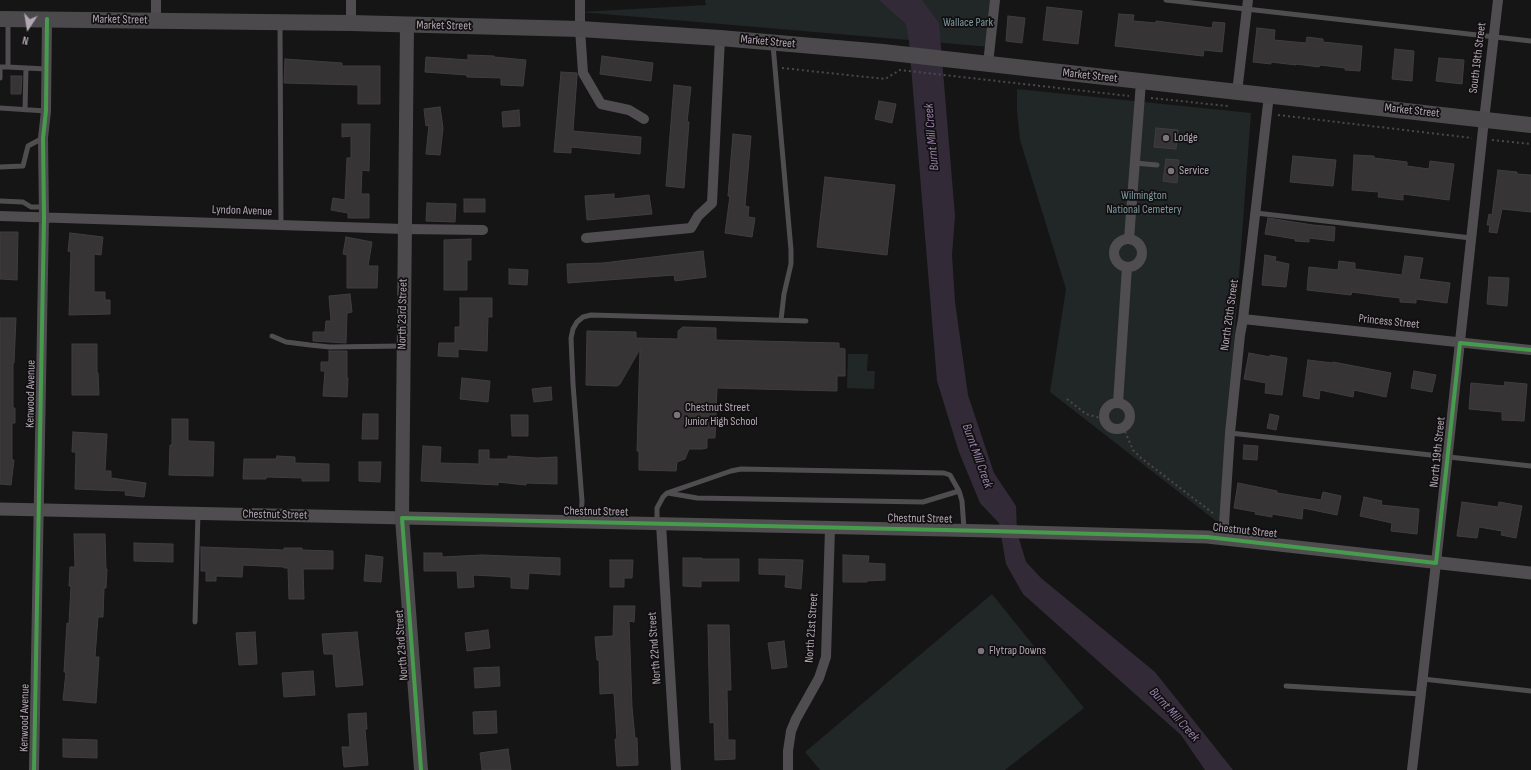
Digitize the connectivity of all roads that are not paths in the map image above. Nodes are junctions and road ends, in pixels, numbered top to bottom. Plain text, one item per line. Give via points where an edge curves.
1 (156, 0) edge
2 (351, 0) edge
3 (580, 0) edge
4 (995, 0) edge
5 (1166, 0) edge
6 (1498, 0) edge
7 (1248, 4) edge
8 (4, 19) edge
9 (47, 19) junction
10 (156, 21) junction
11 (280, 22) junction
12 (351, 23) junction
13 (407, 25) junction
14 (580, 29) junction
15 (1494, 37) junction
16 (720, 38) junction
17 (1531, 41) edge
18 (773, 42) junction
19 (988, 64) junction
20 (0, 67) edge
21 (8, 67) junction
22 (26, 68) junction
23 (46, 69) junction
24 (0, 78) edge
25 (1140, 89) junction
26 (1270, 95) junction
27 (1235, 100) junction
28 (0, 108) edge
29 (25, 110) junction
30 (46, 111) junction
31 (644, 120) dead end
32 (1484, 120) junction
33 (1531, 125) edge
34 (43, 138) junction
35 (1135, 163) junction
36 (1157, 165) dead end
37 (0, 167) edge
38 (0, 201) edge
39 (44, 212) junction
40 (1256, 213) junction
41 (0, 216) edge
42 (281, 225) junction
43 (404, 229) junction
44 (483, 230) dead end
45 (586, 238) dead end
46 (1471, 238) junction
47 (1129, 239) junction
48 (1127, 267) junction
49 (1243, 319) junction
50 (781, 320) junction
51 (806, 321) dead end
52 (272, 336) dead end
53 (1460, 342) junction
54 (403, 346) junction
55 (1531, 350) edge
56 (1118, 403) junction
57 (1230, 434) junction
58 (1448, 458) junction
59 (1531, 466) edge
60 (959, 491) junction
61 (668, 493) junction
62 (0, 509) edge
63 (39, 510) junction
64 (198, 513) junction
65 (402, 518) junction
66 (581, 522) junction
67 (659, 524) junction
68 (830, 528) junction
69 (964, 530) junction
70 (1223, 539) junction
71 (1436, 563) junction
72 (1531, 573) edge
73 (195, 622) dead end
74 (1423, 679) junction
75 (1286, 686) dead end
76 (1531, 691) edge
77 (1421, 694) junction
78 (34, 770) edge
79 (421, 770) edge
80 (676, 770) edge
81 (788, 770) edge
82 (1412, 770) edge

1 - 10 street
2 - 12 street
3 - 14 street
4 - 19 street
5 - 7 lane
6 - 15 street, South 19th Street
7 - 15 lane
7 - 27 street
8 - 9 main road, Market Street
8 - 21 lane
9 - 10 main road, Market Street
9 - 23 street, Kenwood Avenue
10 - 11 main road, Market Street
11 - 12 main road, Market Street
11 - 42 lane
12 - 13 main road, Market Street
13 - 14 main road, Market Street
13 - 43 main road, North 23rd Street
14 - 16 main road, Market Street
14 - 31 street via 583,73 601,104 629,110
15 - 17 lane
15 - 32 street, South 19th Street
16 - 18 main road, Market Street
16 - 45 street via 712,203 698,216 691,228
18 - 19 main road, Market Street
18 - 50 lane via 791,250
19 - 25 main road, Market Street
20 - 21 lane
20 - 24 lane
21 - 22 lane
22 - 23 lane
22 - 29 lane
23 - 30 street, Kenwood Avenue
25 - 27 main road, Market Street
25 - 35 street
26 - 27 main road, Market Street
26 - 32 main road, Market Street
26 - 40 street, North 20th Street
28 - 29 lane
29 - 30 lane
30 - 34 street, Kenwood Avenue
32 - 33 main road, Market Street
32 - 46 street, North 19th Street
34 - 37 lane via 28,146 23,166
34 - 39 street, Kenwood Avenue
35 - 36 lane
35 - 47 street
38 - 39 lane via 23,202
39 - 41 street, Lyndon Avenue
39 - 42 street, Lyndon Avenue
39 - 63 street, Kenwood Avenue
40 - 46 lane
40 - 49 street, North 20th Street
42 - 43 street, Lyndon Avenue
43 - 44 street, Lyndon Avenue
43 - 54 main road, North 23rd Street
46 - 53 street, North 19th Street
47 - 48 street via 1116,245 1114,254 1118,263
47 - 48 street via 1138,242 1143,254 1139,262
48 - 56 street
49 - 53 street, Princess Street
49 - 57 street, North 20th Street
50 - 51 lane
50 - 66 lane via 591,315 577,322 571,338 582,501
52 - 54 lane via 286,342 324,346
53 - 55 street, Princess Street
53 - 58 street, North 19th Street
54 - 65 main road, North 23rd Street
56 - 56 street via 1126,406 1130,414 1128,422 1123,427 1112,427 1104,419 1104,414 1107,407
57 - 58 lane
57 - 70 street, North 20th Street
58 - 59 lane
58 - 71 street, North 19th Street
60 - 61 lane via 923,502 697,498
60 - 61 lane via 950,475 944,473 741,469
60 - 69 lane
61 - 67 lane via 659,503
62 - 63 street, Chestnut Street
63 - 64 street, Chestnut Street
63 - 78 street, Kenwood Avenue
64 - 65 street, Chestnut Street
64 - 73 lane
65 - 66 street, Chestnut Street
65 - 79 main road, North 23rd Street
66 - 67 street, Chestnut Street
67 - 68 street, Chestnut Street
67 - 80 street, North 22nd Street
68 - 69 street, Chestnut Street
68 - 81 street, North 21st Street via 826,657 819,678 791,731
69 - 70 street, Chestnut Street
70 - 71 street, Chestnut Street
71 - 72 street, Chestnut Street
71 - 74 street, North 19th Street
74 - 76 lane
74 - 77 street, North 19th Street
75 - 77 lane
77 - 82 street, North 19th Street

